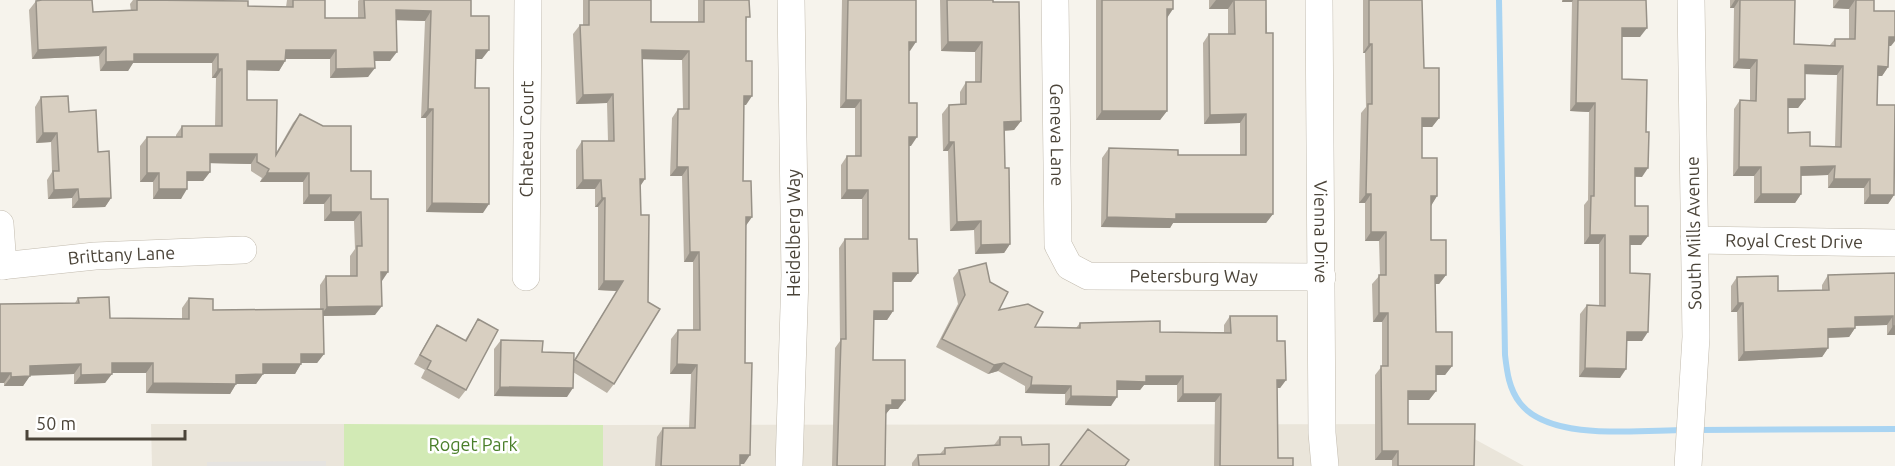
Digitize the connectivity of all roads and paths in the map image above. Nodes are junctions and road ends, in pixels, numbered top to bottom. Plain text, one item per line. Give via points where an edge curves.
1 (528, 0) edge
2 (791, 0) edge
3 (1055, 0) edge
4 (1319, 0) edge
5 (1691, 0) edge
6 (0, 224) edge
7 (1694, 240) junction
8 (1895, 243) edge
9 (243, 250) dead end
10 (2, 266) edge
11 (1069, 266) joint
12 (526, 277) dead end
13 (1322, 277) junction
14 (789, 466) edge
15 (1325, 466) edge
16 (1688, 466) edge

1 - 12 street, Chateau Court
2 - 14 street, Heidelberg Way via 795,276
3 - 11 street, Geneva Lane via 1058,245
4 - 13 street, Vienna Drive
5 - 7 street, South Mills Avenue
6 - 10 street
7 - 8 street, Royal Crest Drive
7 - 16 street, South Mills Avenue via 1696,338
9 - 10 street, Brittany Lane via 95,256
11 - 13 street, Petersburg Way via 1088,276
13 - 15 street, Vienna Drive

